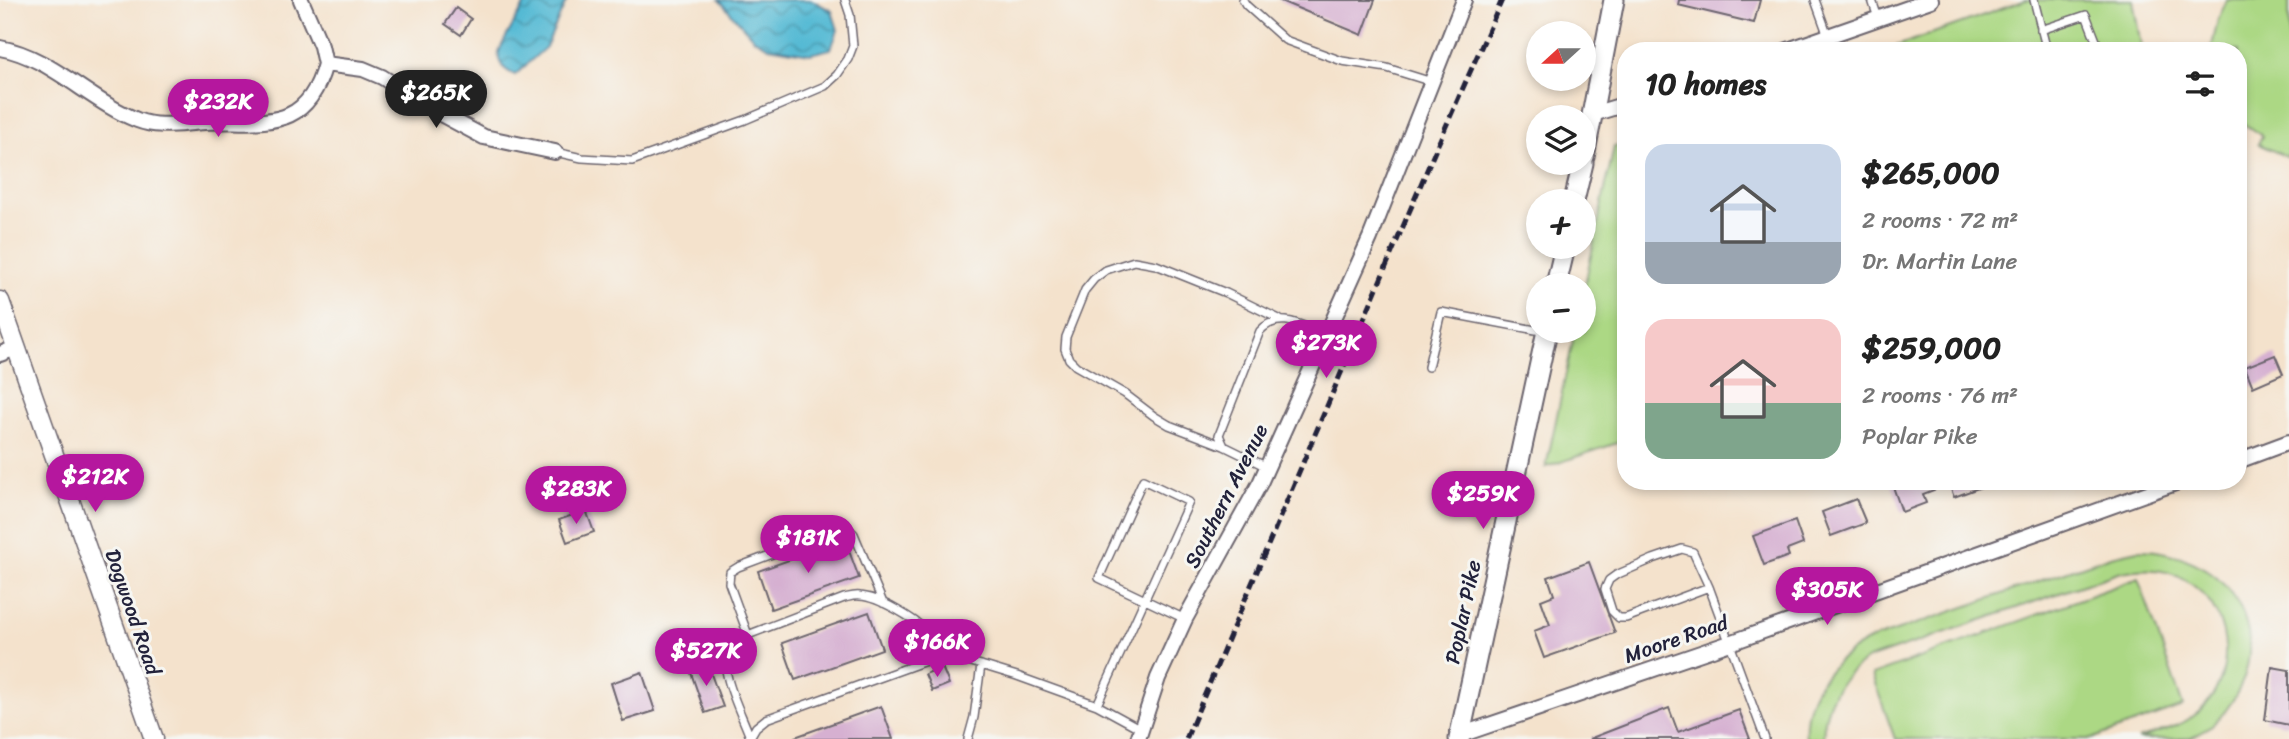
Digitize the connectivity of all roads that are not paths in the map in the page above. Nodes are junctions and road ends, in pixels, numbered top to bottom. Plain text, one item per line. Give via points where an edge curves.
1 (302, 0) edge
2 (845, 0) edge
3 (1243, 0) edge
4 (1464, 0) edge
5 (1614, 0) edge
6 (1815, 0) edge
7 (1871, 0) edge
8 (1931, 0) edge
9 (2034, 0) edge
10 (1878, 19) junction
11 (2042, 30) junction
12 (1829, 37) junction
13 (1814, 42) edge
14 (2045, 42) edge
15 (2096, 42) edge
16 (0, 48) edge
17 (326, 64) junction
18 (1432, 82) junction
19 (1595, 105) edge
20 (1617, 107) edge
21 (1596, 113) edge
22 (555, 152) joint
23 (0, 301) edge
24 (1279, 319) junction
25 (1526, 328) edge
26 (1327, 335) junction
27 (1544, 343) edge
28 (8, 351) edge
29 (1428, 367) dead end
30 (2289, 442) edge
31 (1224, 446) junction
32 (2247, 458) edge
33 (1267, 467) junction
34 (2155, 490) edge
35 (1709, 587) junction
36 (1146, 601) junction
37 (883, 604) junction
38 (1185, 619) junction
39 (748, 635) junction
40 (1730, 643) junction
41 (944, 654) junction
42 (981, 665) junction
43 (1097, 705) junction
44 (1140, 734) edge
45 (1460, 737) edge
46 (750, 738) edge
47 (154, 739) edge
48 (968, 739) edge
49 (1765, 739) edge

1 - 17 street
2 - 22 lane via 853,46 837,75 825,86 632,161
3 - 18 lane via 1285,40 1342,61
4 - 18 street, Southern Avenue
5 - 19 main road
6 - 12 lane
7 - 10 lane
8 - 10 street
9 - 11 lane
10 - 12 street
11 - 14 lane
11 - 15 lane via 2086,15
12 - 13 street
16 - 17 street via 30,57 102,102 158,126 278,120 311,95
17 - 22 street via 363,68 484,137
18 - 26 street, Southern Avenue
20 - 21 street
23 - 28 street, Dogwood Road
24 - 26 lane
24 - 31 lane via 1260,331 1222,423 1219,435
24 - 31 lane via 1156,265 1134,261 1106,270 1085,290 1066,337 1069,359 1168,425
25 - 29 lane via 1441,312
26 - 33 street, Southern Avenue
27 - 45 main road, Poplar Pike
28 - 47 street, Dogwood Road
30 - 32 street
31 - 33 lane
33 - 38 street, Southern Avenue
34 - 40 street, Moore Road
35 - 35 lane via 1693,552 1682,549 1616,575 1605,589 1612,611 1626,618
35 - 40 lane
36 - 36 lane via 1099,578 1143,480 1189,502
36 - 38 lane
36 - 43 lane
37 - 39 lane via 860,596 844,598
37 - 39 lane via 854,534 849,528 839,529 730,572 729,583
37 - 41 lane via 928,631
38 - 44 street, Southern Avenue via 1158,678
39 - 46 lane via 727,643 724,666
40 - 45 street, Moore Road
40 - 49 lane
41 - 42 lane
41 - 46 lane via 766,719
42 - 43 lane
42 - 48 lane
43 - 44 lane

